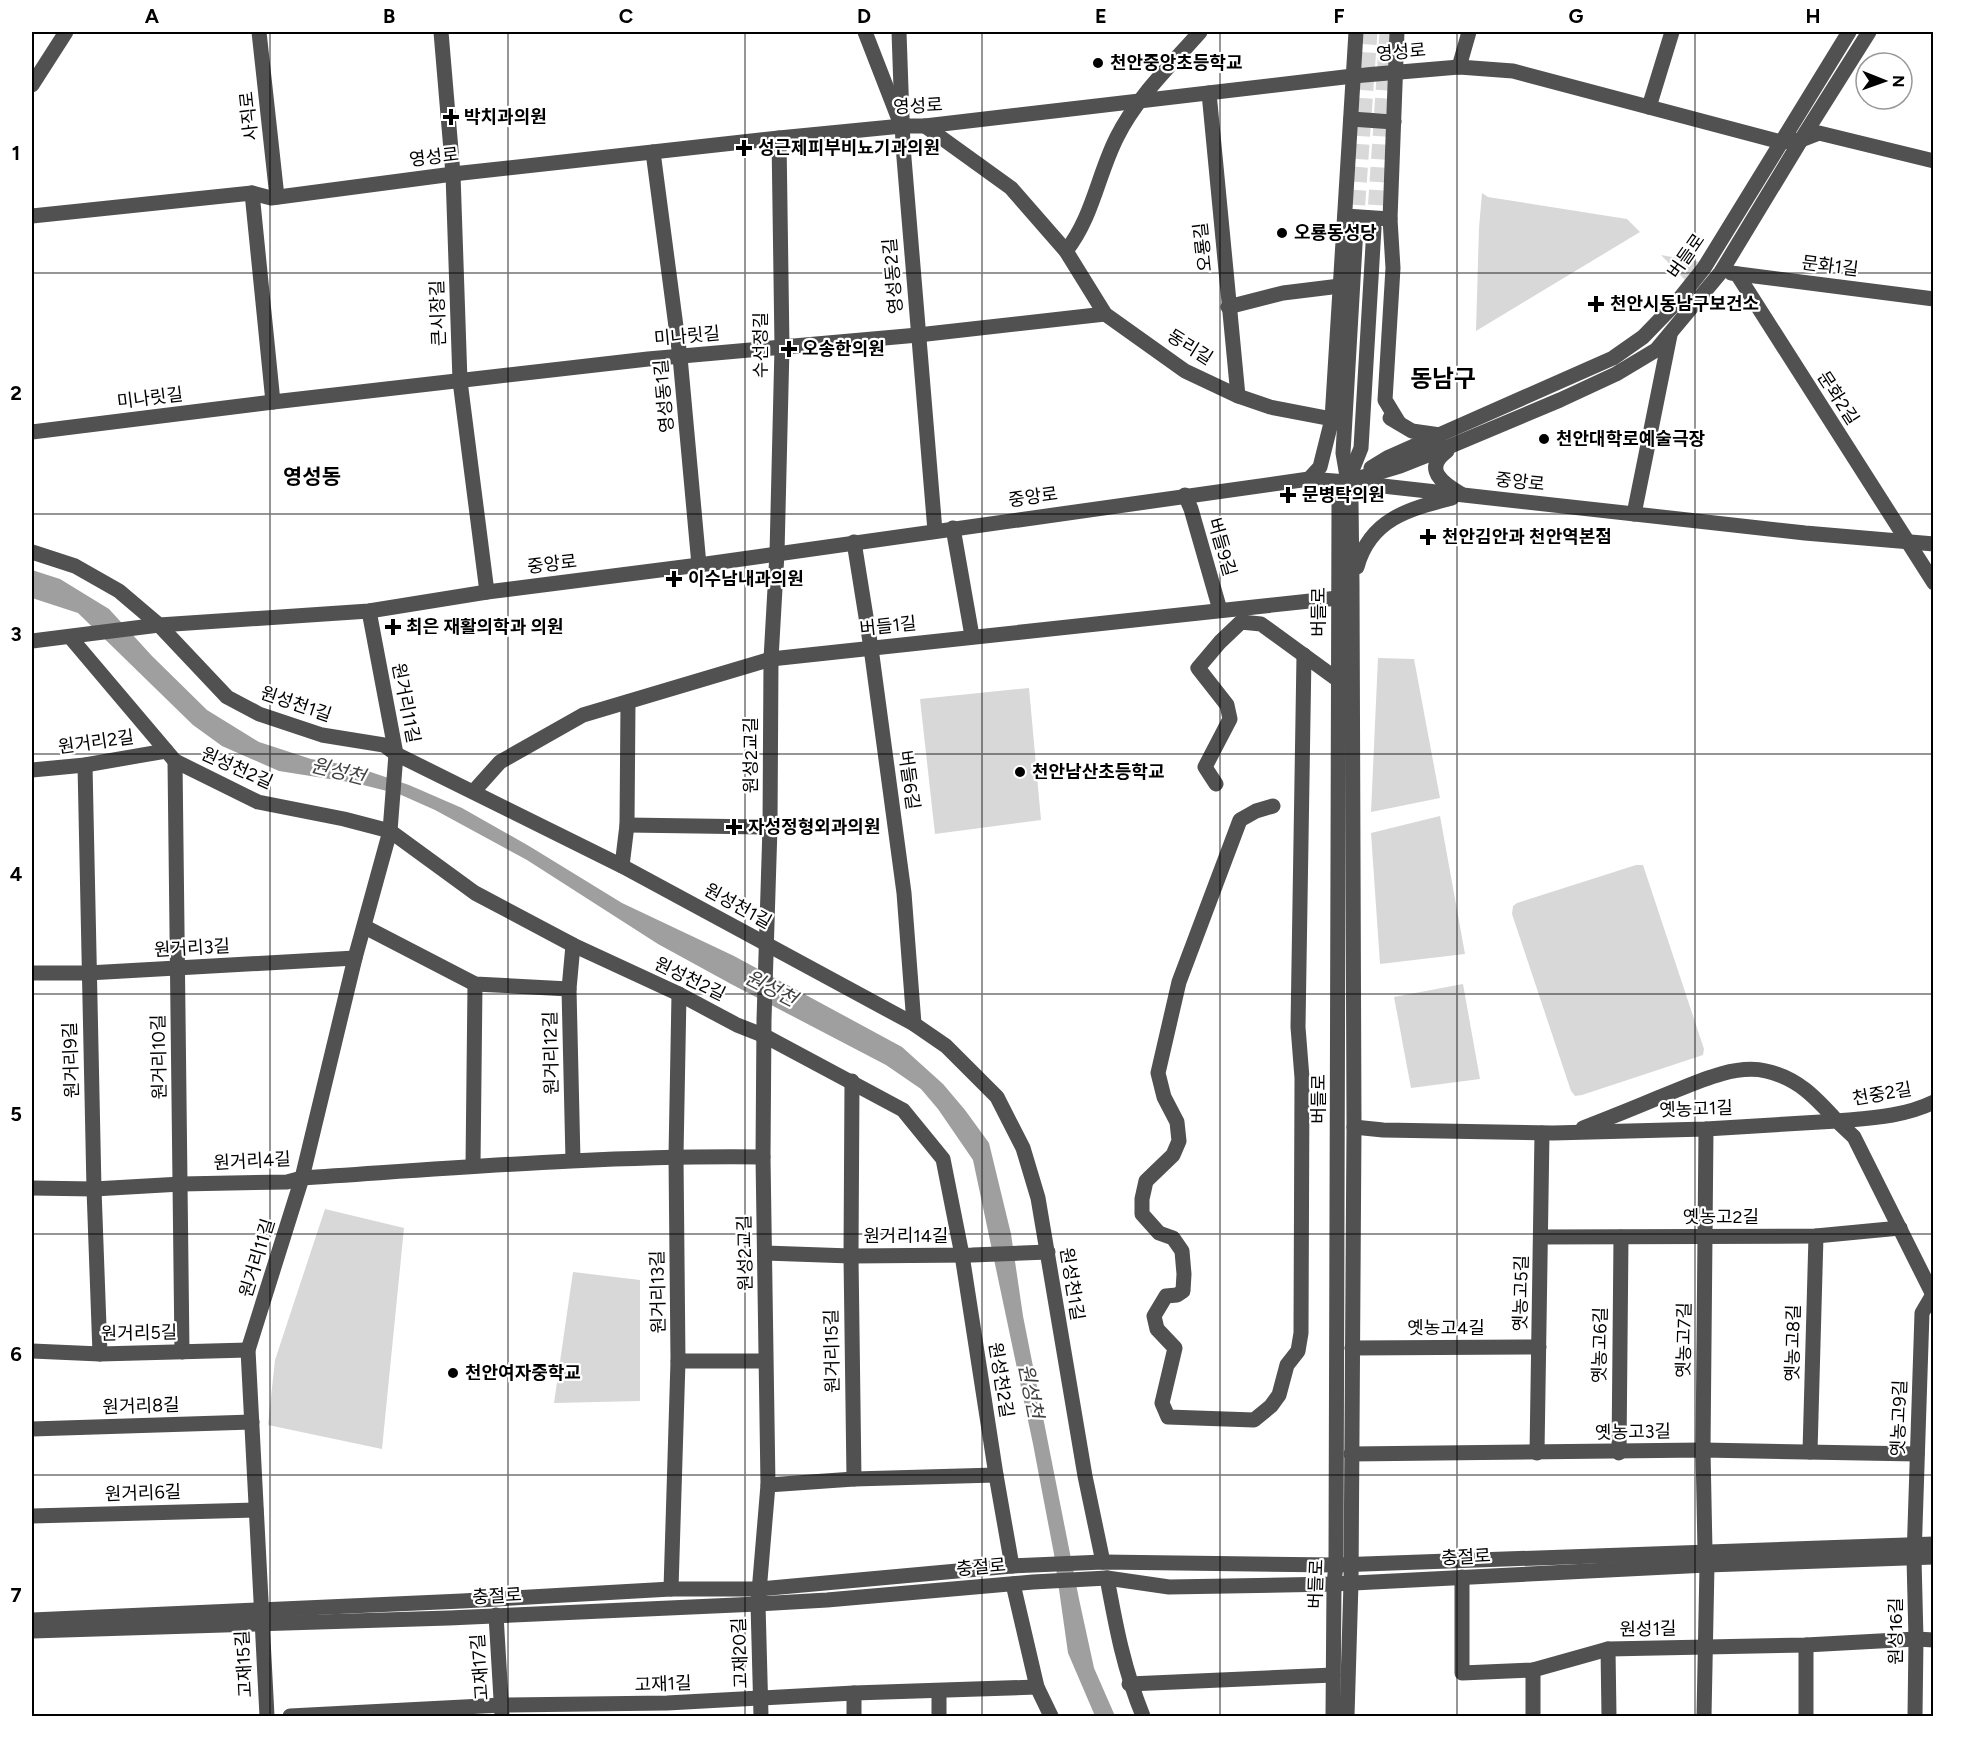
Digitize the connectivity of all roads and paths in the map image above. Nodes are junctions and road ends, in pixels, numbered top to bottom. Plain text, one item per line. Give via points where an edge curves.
1 (66, 32) edge
2 (259, 32) edge
3 (441, 32) edge
4 (865, 32) edge
5 (899, 32) edge
6 (1200, 32) edge
7 (1356, 32) edge
8 (1397, 32) edge
9 (1468, 32) edge
10 (1672, 32) edge
11 (1849, 32) edge
12 (1869, 32) edge
13 (1459, 66) junction
14 (1395, 72) junction
15 (1353, 76) junction
16 (32, 85) edge
17 (1209, 93) junction
18 (1139, 102) junction
19 (1648, 107) junction
20 (1351, 119) junction
21 (1394, 122) junction
22 (902, 126) junction
23 (926, 126) junction
24 (779, 138) junction
25 (1801, 140) junction
26 (1781, 142) junction
27 (653, 152) junction
28 (1934, 161) edge
29 (453, 174) junction
30 (252, 193) junction
31 (277, 197) junction
32 (1345, 214) junction
33 (32, 216) edge
34 (1390, 217) junction
35 (1356, 228) tunnel mouth
36 (1374, 228) tunnel mouth
37 (1066, 251) junction
38 (1721, 272) junction
39 (1737, 274) junction
40 (1340, 286) junction
41 (1934, 299) edge
42 (1228, 308) junction
43 (1106, 314) junction
44 (1671, 332) junction
45 (918, 335) junction
46 (782, 347) junction
47 (1367, 353) junction
48 (680, 357) junction
49 (460, 381) junction
50 (1238, 396) junction
51 (273, 402) junction
52 (1332, 419) junction
53 (1399, 423) junction
54 (32, 432) edge
55 (1440, 435) junction
56 (1453, 446) junction
57 (1309, 479) junction
58 (1347, 482) junction
59 (1185, 495) junction
60 (1463, 495) junction
61 (1634, 514) junction
62 (953, 528) junction
63 (934, 531) junction
64 (854, 542) junction
65 (1908, 542) junction
66 (1934, 544) edge
67 (32, 552) edge
68 (777, 553) junction
69 (699, 565) junction
70 (1934, 583) edge
71 (1352, 585) junction
72 (487, 592) junction
73 (1338, 598) junction
74 (1220, 610) junction
75 (369, 611) junction
76 (159, 625) junction
77 (73, 636) junction
78 (972, 636) junction
79 (32, 641) edge
80 (872, 648) junction
81 (1304, 655) junction
82 (771, 659) junction
83 (1338, 680) junction
84 (628, 702) junction
85 (171, 756) junction
86 (396, 760) junction
87 (84, 765) junction
88 (32, 770) edge
89 (1216, 784) dead end
90 (474, 791) junction
91 (1273, 806) dead end
92 (390, 825) junction
93 (627, 825) junction
94 (770, 827) junction
95 (622, 866) junction
96 (365, 927) junction
97 (573, 945) junction
98 (767, 951) junction
99 (355, 958) junction
100 (177, 968) junction
101 (32, 973) edge
102 (88, 973) junction
103 (475, 984) junction
104 (569, 989) junction
105 (679, 994) junction
106 (914, 1024) junction
107 (765, 1036) junction
108 (852, 1081) junction
109 (1934, 1102) edge
110 (1837, 1121) junction
111 (1354, 1126) junction
112 (1706, 1129) junction
113 (1575, 1132) junction
114 (1542, 1133) junction
115 (676, 1156) junction
116 (763, 1157) junction
117 (573, 1160) junction
118 (473, 1166) junction
119 (302, 1178) junction
120 (180, 1184) junction
121 (32, 1188) edge
122 (94, 1189) junction
123 (1900, 1228) junction
124 (1705, 1236) junction
125 (1816, 1236) junction
126 (1541, 1237) junction
127 (1621, 1237) junction
128 (1042, 1252) junction
129 (765, 1253) junction
130 (967, 1255) junction
131 (850, 1256) junction
132 (1933, 1297) edge
133 (1539, 1347) junction
134 (1352, 1348) junction
135 (248, 1350) junction
136 (32, 1351) edge
137 (182, 1352) junction
138 (100, 1354) junction
139 (678, 1361) junction
140 (765, 1361) junction
141 (252, 1422) junction
142 (32, 1429) edge
143 (1702, 1450) junction
144 (1810, 1452) junction
145 (1618, 1453) junction
146 (1351, 1454) junction
147 (1538, 1454) junction
148 (1917, 1454) junction
149 (996, 1475) junction
150 (854, 1479) junction
151 (768, 1485) junction
152 (256, 1510) junction
153 (32, 1516) edge
154 (1934, 1544) edge
155 (1915, 1551) junction
156 (1934, 1557) edge
157 (1706, 1558) junction
158 (1098, 1562) junction
159 (1343, 1565) junction
160 (1018, 1566) junction
161 (1462, 1577) junction
162 (1101, 1579) junction
163 (1351, 1583) junction
164 (1013, 1584) junction
165 (1334, 1584) junction
166 (671, 1589) junction
167 (758, 1596) junction
168 (496, 1615) junction
169 (261, 1616) junction
170 (32, 1620) edge
171 (32, 1631) edge
172 (1916, 1638) junction
173 (1934, 1640) edge
174 (1806, 1645) junction
175 (1706, 1647) junction
176 (1608, 1649) junction
177 (1533, 1670) junction
178 (1333, 1675) junction
179 (1130, 1684) junction
180 (1037, 1688) junction
181 (939, 1691) junction
182 (854, 1693) junction
183 (762, 1700) junction
184 (667, 1710) edge
185 (502, 1711) edge
186 (580, 1711) edge
187 (267, 1716) edge
188 (290, 1716) edge
189 (761, 1716) edge
190 (854, 1716) edge
191 (939, 1716) edge
192 (1051, 1716) edge
193 (1143, 1716) edge
194 (1333, 1716) edge
195 (1347, 1716) edge
196 (1533, 1716) edge
197 (1609, 1716) edge
198 (1704, 1716) edge
199 (1806, 1716) edge
200 (1915, 1716) edge

1 - 16 street
2 - 31 street, 사직로
3 - 29 street, 큰시장길
4 - 22 street
5 - 22 street
6 - 18 street
7 - 15 street
8 - 14 street
9 - 13 street
10 - 19 street
11 - 26 street, 버들로
12 - 25 street, 버들로
13 - 14 street, 영성로
13 - 19 street, 영성로 via 1513,71
14 - 15 street, 영성로
14 - 21 street
15 - 17 street, 영성로
15 - 20 street
17 - 18 street, 영성로
17 - 42 street, 오룡길
18 - 23 street, 영성로
18 - 37 street via 1116,137 1091,208
19 - 26 street, 영성로
20 - 21 street
20 - 32 street
21 - 34 street
22 - 23 street, 영성로
22 - 24 street, 영성로
22 - 45 street, 영성동2길
23 - 37 street, 동리길 via 1011,188
24 - 27 street, 영성로
24 - 46 street, 수선정길
25 - 26 street, 영성로
25 - 28 street, 영성로 via 1819,133
25 - 38 street, 버들로
26 - 55 street, 버들로 via 1704,268 1643,337 1613,358
27 - 29 street, 영성로
27 - 48 street, 영성동1길
29 - 31 street, 영성로
29 - 49 street, 큰시장길
30 - 31 street, 영성로
30 - 33 street, 영성로
30 - 51 street
32 - 34 street
32 - 40 street
34 - 53 street via 1393,268 1384,400
35 - 58 street via 1343,453
36 - 47 street
37 - 43 street, 동리길
38 - 39 street, 문화1길
38 - 44 street, 버들로
39 - 41 street, 문화1길
39 - 65 street, 문화2길
40 - 42 street via 1283,293
40 - 52 street
42 - 50 street, 오룡길
43 - 45 street, 미나릿길
43 - 50 street, 동리길 via 1185,370
44 - 56 street, 버들로 via 1656,350 1616,374
44 - 61 street, 버들로
45 - 46 street, 미나릿길
45 - 63 street, 영성동2길
46 - 48 street, 미나릿길
46 - 68 street, 수선정길
47 - 53 street via 1377,402 1387,416
47 - 58 street via 1361,448
48 - 49 street, 미나릿길
48 - 69 street, 영성동1길
49 - 51 street, 미나릿길
49 - 72 street, 큰시장길
50 - 52 street, 동리길 via 1270,407
51 - 54 street, 미나릿길
52 - 57 street via 1320,467
53 - 55 street via 1412,430
55 - 58 street, 버들로 via 1389,457
56 - 58 street, 버들로
56 - 60 street via 1435,464 1444,484
57 - 58 street, 중앙로
57 - 59 street, 중앙로
58 - 60 street, 중앙로
58 - 71 street, 버들로 via 1351,500
58 - 73 street, 버들로 via 1340,503
59 - 62 street, 중앙로
59 - 74 street, 버들9길
60 - 61 street, 중앙로
60 - 71 street via 1400,514 1376,531 1361,552
61 - 65 street, 중앙로
62 - 63 street, 중앙로
62 - 78 street
63 - 64 street, 중앙로
64 - 68 street, 중앙로
64 - 80 street, 버들6길
65 - 66 street, 중앙로
65 - 70 street, 문화2길
67 - 76 street, 원성천1길 via 75,566 119,591
68 - 69 street, 중앙로
68 - 82 street, 원성2교길
69 - 72 street, 중앙로
71 - 111 street, 버들로
72 - 75 street, 중앙로
73 - 74 street, 버들1길
73 - 83 street, 버들로
74 - 78 street, 버들1길
75 - 76 street, 중앙로
75 - 86 street, 원거리11길
76 - 77 street, 중앙로
76 - 86 street, 원성천1길 via 235,702 322,735 384,745
77 - 79 street
77 - 85 street, 원성천2길
78 - 80 street, 버들1길
80 - 82 street, 버들1길
80 - 106 street, 버들6길 via 904,893
81 - 83 street
81 - 89 street via 1261,624 1241,622 1198,668 1227,705 1230,719 1205,767
81 - 91 street via 1298,1351 1287,1365 1279,1395 1254,1420 1168,1417 1162,1403 1175,1348 1157,1329 1154,1316 1166,1296 1183,1291 1185,1274 1182,1251 1173,1238 1159,1233 1142,1214 1146,1181 1173,1155 1179,1141 1177,1122 1164,1097 1158,1073 1179,982 1240,820
82 - 84 street, 버들1길
82 - 94 street, 원성2교길
83 - 159 street, 버들로
84 - 90 street, 버들1길 via 583,716 500,762
84 - 93 street
85 - 87 street, 원거리2길
85 - 92 street, 원성천2길 via 258,802
85 - 100 street, 원거리10길
86 - 90 street, 원성천1길
86 - 92 street, 원거리11길
87 - 88 street, 원거리2길
87 - 102 street, 원거리9길
90 - 95 street, 원성천1길
92 - 96 street, 원거리11길
92 - 97 street, 원성천2길 via 475,893
93 - 94 street
93 - 95 street
94 - 98 street, 원성2교길
95 - 98 street, 원성천1길
96 - 99 street, 원거리11길
96 - 103 street
97 - 104 street, 원거리12길
97 - 105 street, 원성천2길
98 - 106 street, 원성천1길
98 - 107 street, 원성2교길
99 - 100 street, 원거리3길
99 - 119 street, 원거리11길
100 - 102 street, 원거리3길
100 - 120 street, 원거리10길
101 - 102 street, 원거리3길
102 - 122 street, 원거리9길
103 - 104 street
103 - 118 street
104 - 117 street, 원거리12길
105 - 107 street, 원성천2길
105 - 115 street, 원거리13길
106 - 128 street, 원성천1길 via 946,1047 997,1097 1023,1148 1038,1198
107 - 108 street, 원성천2길
107 - 116 street, 원성2교길
108 - 130 street, 원성천2길 via 903,1110 943,1159
108 - 131 street, 원거리15길
109 - 110 street, 천중2길 via 1886,1117
110 - 112 street, 옛농고1길
110 - 113 street via 1813,1094 1798,1084 1766,1071 1742,1071 1714,1076
110 - 123 street via 1854,1137
111 - 114 street, 옛농고1길
111 - 134 street, 버들로
112 - 113 street, 옛농고1길
112 - 124 street, 옛농고7길
113 - 114 street, 옛농고1길
114 - 126 street, 옛농고5길
115 - 116 street, 원거리4길
115 - 117 street, 원거리4길
115 - 139 street, 원거리13길
116 - 129 street, 원성2교길
117 - 118 street, 원거리4길
118 - 119 street, 원거리4길
119 - 120 street, 원거리4길 via 287,1182
119 - 135 street, 원거리11길
120 - 122 street, 원거리4길
120 - 137 street, 원거리10길
121 - 122 street, 원거리4길
122 - 138 street, 원거리9길
123 - 125 street, 옛농고2길
123 - 132 street
124 - 125 street, 옛농고2길
124 - 127 street, 옛농고2길
124 - 143 street, 옛농고7길
125 - 144 street, 옛농고8길
126 - 127 street, 옛농고2길
126 - 133 street, 옛농고5길
127 - 145 street, 옛농고6길
128 - 130 street, 원거리14길
128 - 158 street, 원성천1길 via 1050,1278
129 - 131 street, 원거리14길
129 - 140 street, 원성2교길
130 - 131 street, 원거리14길
130 - 149 street, 원성천2길
131 - 150 street, 원거리15길
132 - 148 street, 옛농고9길 via 1922,1312
133 - 134 street, 옛농고4길
133 - 147 street, 옛농고5길
134 - 146 street, 버들로
135 - 137 street, 원거리5길
135 - 141 street, 원거리11길
136 - 138 street, 원거리5길
137 - 138 street, 원거리5길
139 - 140 street
139 - 166 street, 원거리13길
140 - 151 street, 원성2교길
141 - 142 street, 원거리8길
141 - 152 street, 원거리11길
143 - 144 street, 옛농고3길
143 - 145 street, 옛농고3길
143 - 157 street, 옛농고7길
144 - 148 street, 옛농고3길
145 - 147 street, 옛농고3길
146 - 147 street, 옛농고3길
146 - 159 street, 버들로
148 - 155 street, 옛농고9길
149 - 150 street
149 - 160 street, 원성천2길
150 - 151 street
151 - 167 street, 원성2교길
152 - 153 street, 원거리6길
152 - 169 street, 원거리11길
154 - 155 street, 충절로
155 - 156 street, 충절로
155 - 157 street, 충절로
155 - 172 street, 원성16길
157 - 159 street, 충절로
157 - 161 street, 충절로
157 - 175 street, 옛농고7길
158 - 159 street, 충절로
158 - 160 street, 충절로
159 - 163 street, 버들로
159 - 165 street, 버들로
160 - 167 street, 충절로
161 - 163 street, 충절로
161 - 177 street, 원성1길 via 1462,1673
162 - 164 street, 충절로
162 - 165 street, 충절로 via 1169,1587
162 - 179 street
163 - 165 street, 충절로
163 - 195 street, 버들로
164 - 167 street, 충절로 via 838,1599
164 - 180 street
165 - 178 street, 버들로
166 - 167 street, 충절로
166 - 169 street, 충절로
167 - 168 street, 충절로
167 - 183 street, 고재20길
168 - 169 street, 충절로
168 - 185 street, 고재17길
169 - 170 street, 충절로
169 - 171 street, 충절로
169 - 187 street, 고재15길
172 - 173 street, 원성1길
172 - 174 street, 원성1길
172 - 200 street, 원성16길
174 - 175 street, 원성1길
174 - 199 street
175 - 176 street, 원성1길
175 - 198 street, 옛농고7길
176 - 177 street, 원성1길
176 - 197 street
177 - 196 street
178 - 179 street
178 - 194 street, 버들로
179 - 193 street
180 - 181 street, 고재1길
180 - 192 street
181 - 182 street, 고재1길
181 - 191 street
182 - 183 street, 고재1길
182 - 190 street
183 - 184 street, 고재1길
183 - 189 street, 고재20길
184 - 186 street, 고재1길
185 - 186 street, 고재1길
185 - 188 street, 고재1길

